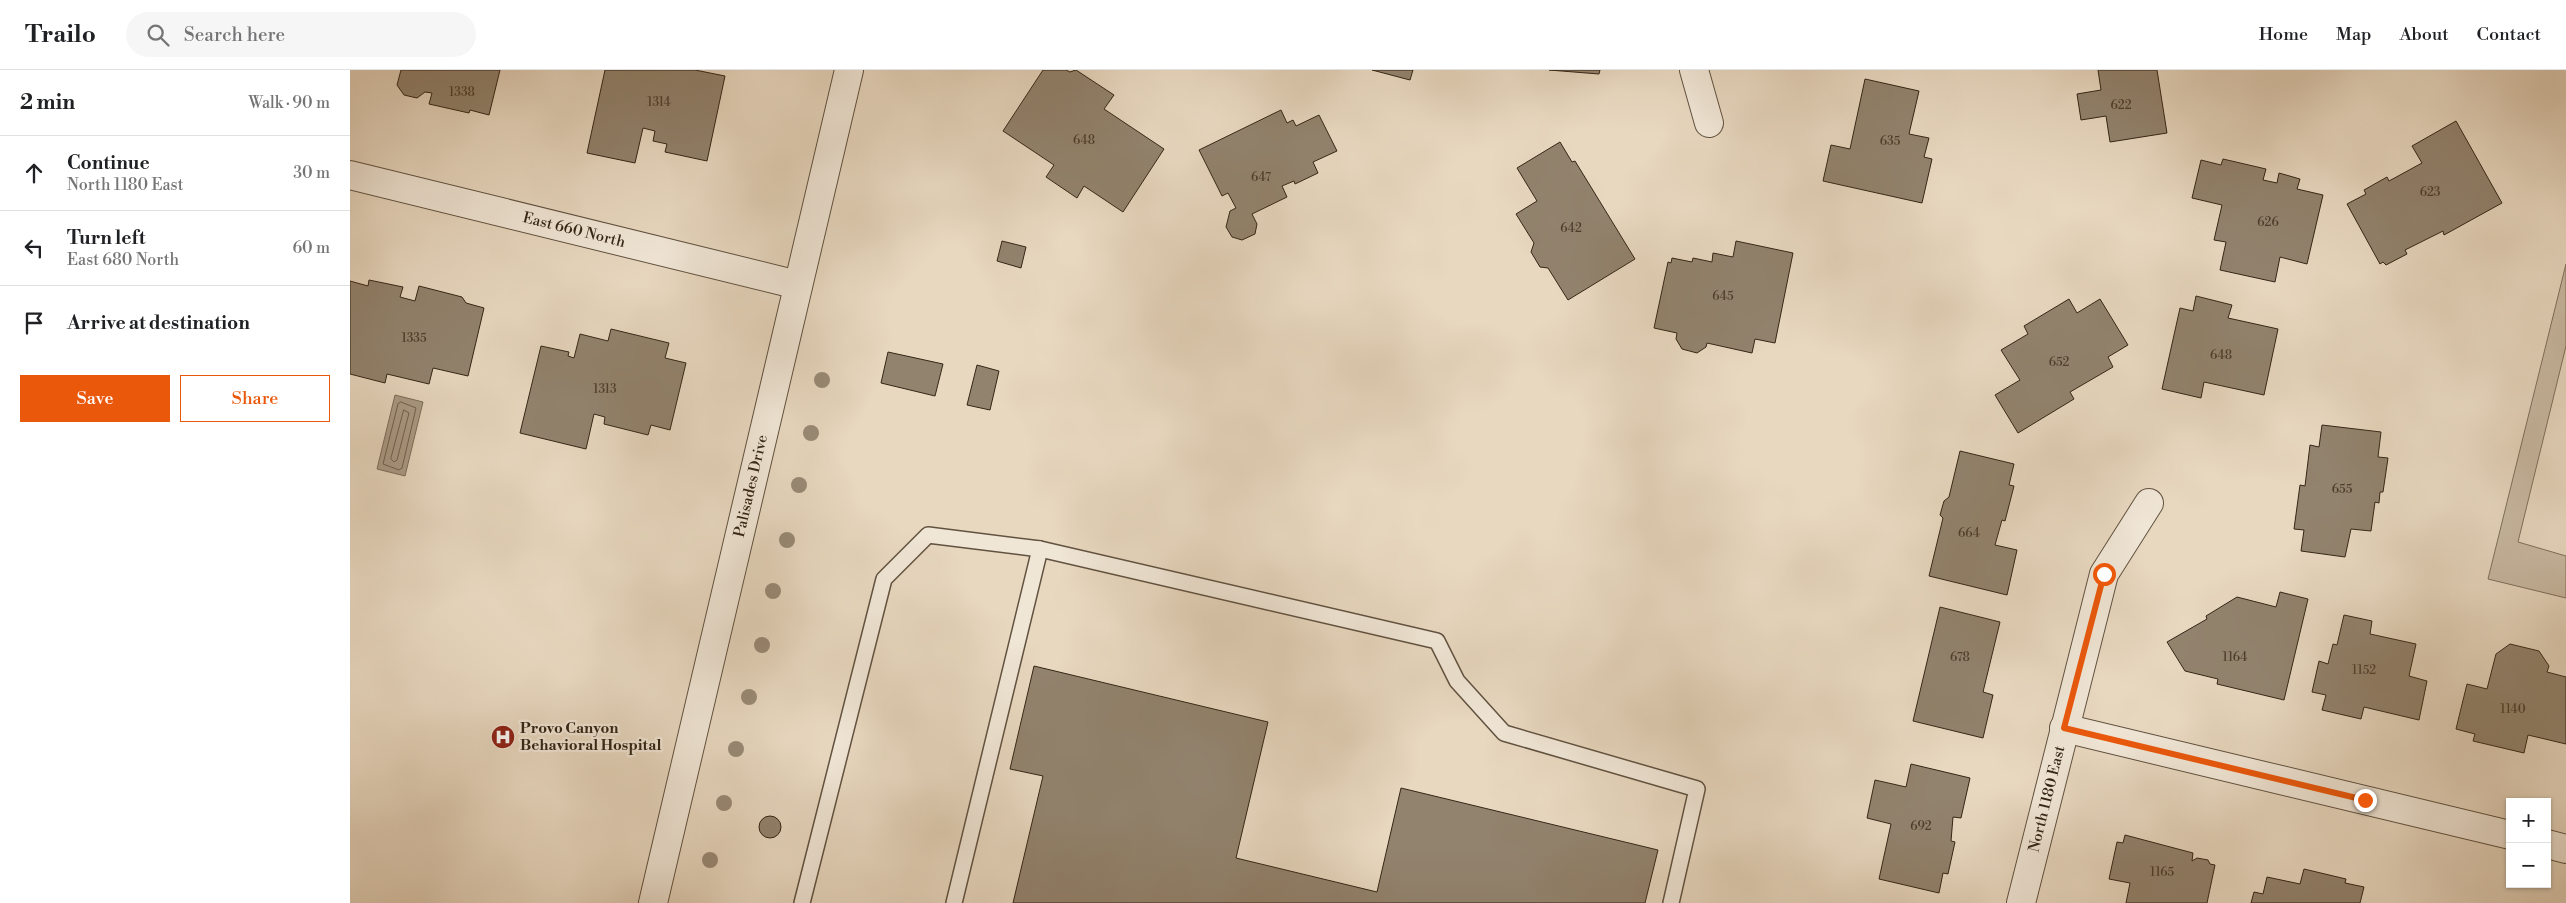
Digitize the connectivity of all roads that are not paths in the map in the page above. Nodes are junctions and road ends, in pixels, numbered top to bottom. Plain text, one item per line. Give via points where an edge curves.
1 (848, 70) edge
2 (1694, 70) edge
3 (1709, 123) dead end
4 (350, 176) edge
5 (798, 285) junction
6 (2149, 503) dead end
7 (1040, 549) junction
8 (2064, 728) junction
9 (2506, 834) edge
10 (2551, 845) edge
11 (2566, 849) edge
12 (653, 903) edge
13 (802, 903) edge
14 (954, 903) edge
15 (1671, 903) edge
16 (2021, 903) edge

1 - 5 street, Palisades Drive
2 - 3 street
4 - 5 street, East 660 North
5 - 12 street, Palisades Drive
6 - 8 street, North 1180 East via 2104,574
7 - 13 lane via 928,535 884,579
7 - 14 lane
7 - 15 lane via 1437,641 1457,681 1504,733 1696,789
8 - 9 street
8 - 16 street, North 1180 East
10 - 11 street

